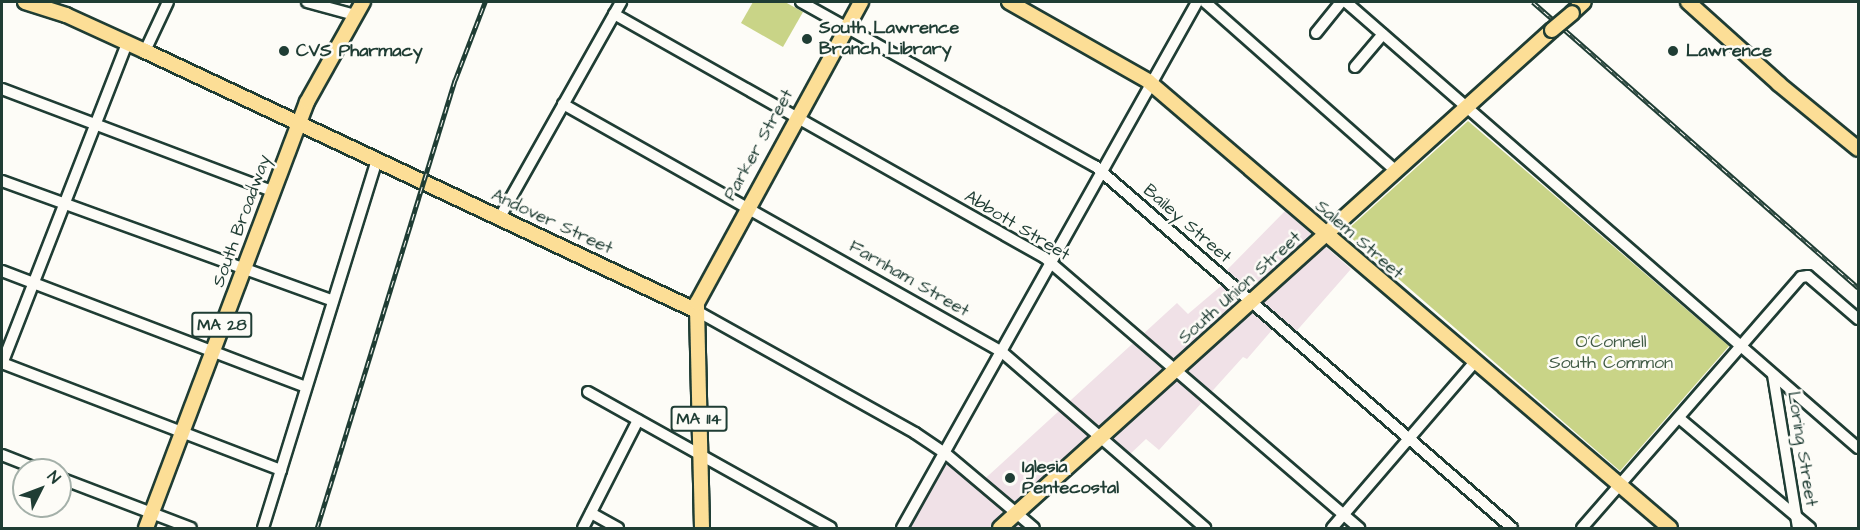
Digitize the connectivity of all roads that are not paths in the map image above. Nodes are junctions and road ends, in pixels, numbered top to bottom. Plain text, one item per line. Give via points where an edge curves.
1 (25, 2) edge
2 (168, 2) edge
3 (307, 2) edge
4 (363, 2) edge
5 (621, 2) edge
6 (801, 2) edge
7 (861, 2) edge
8 (1009, 2) edge
9 (1197, 2) edge
10 (1205, 2) edge
11 (1344, 2) edge
12 (1584, 2) edge
13 (1688, 2) edge
14 (614, 14) junction
15 (355, 15) junction
16 (846, 27) junction
17 (1316, 33) dead end
18 (1383, 34) junction
19 (127, 42) junction
20 (145, 51) junction
21 (1355, 67) dead end
22 (1151, 84) junction
23 (2, 89) edge
24 (564, 104) junction
25 (1466, 108) junction
26 (796, 117) junction
27 (298, 122) junction
28 (93, 123) junction
29 (1858, 149) edge
30 (377, 159) junction
31 (1396, 171) junction
32 (1102, 173) junction
33 (2, 181) edge
34 (272, 191) junction
35 (62, 204) junction
36 (746, 207) junction
37 (501, 218) junction
38 (1326, 235) junction
39 (1050, 262) junction
40 (243, 269) junction
41 (2, 271) edge
42 (32, 282) junction
43 (333, 300) junction
44 (1253, 302) junction
45 (695, 310) junction
46 (1858, 319) edge
47 (1742, 347) junction
48 (213, 350) junction
49 (1002, 352) junction
50 (2, 363) edge
51 (1474, 363) junction
52 (1175, 371) junction
53 (1773, 375) junction
54 (306, 387) junction
55 (588, 392) dead end
56 (1679, 418) junction
57 (638, 420) junction
58 (182, 432) junction
59 (1098, 436) junction
60 (1410, 438) junction
61 (1858, 448) edge
62 (945, 453) junction
63 (701, 456) junction
64 (281, 470) junction
65 (72, 483) edge
66 (1618, 488) junction
67 (591, 513) junction
68 (1017, 513) junction
69 (151, 514) junction
70 (1343, 515) junction
71 (1796, 517) junction
72 (146, 528) edge
73 (191, 528) edge
74 (263, 528) edge
75 (583, 528) edge
76 (618, 528) edge
77 (702, 528) edge
78 (831, 528) edge
79 (902, 528) edge
80 (1000, 528) edge
81 (1034, 528) edge
82 (1205, 528) edge
83 (1332, 528) edge
84 (1359, 528) edge
85 (1512, 528) edge
86 (1582, 528) edge
87 (1670, 528) edge
88 (1798, 528) edge
89 (1810, 528) edge

1 - 19 main road, Andover Street
2 - 20 street
3 - 15 street
4 - 15 main road, South Broadway / MA 28
5 - 14 street
6 - 16 street, Bailey Street
7 - 16 main road, Parker Street / MA 114
8 - 22 main road, Salem Street
9 - 22 street
10 - 31 street
11 - 17 street
11 - 18 street
12 - 25 main road, South Union Street, bridge
13 - 29 main road
14 - 24 street
14 - 26 street, Abbott Street
15 - 27 main road, South Broadway / MA 28
16 - 26 main road, Parker Street / MA 114
16 - 32 street, Bailey Street
18 - 21 street
18 - 25 street
19 - 20 main road, Andover Street
19 - 28 street
20 - 27 main road, Andover Street
22 - 32 street
22 - 38 main road, Salem Street
23 - 28 street
24 - 36 street, Farnham Street
24 - 37 street
25 - 31 main road, South Union Street
25 - 47 street
26 - 36 main road, Parker Street / MA 114
26 - 39 street, Abbott Street
27 - 30 main road, Andover Street
27 - 34 main road, South Broadway / MA 28
28 - 34 street
28 - 35 street
30 - 37 main road, Andover Street
30 - 43 street
31 - 38 main road, South Union Street
32 - 39 street
32 - 44 street, Bailey Street
33 - 35 street
34 - 40 main road, South Broadway / MA 28
35 - 40 street
35 - 42 street
36 - 45 main road, Parker Street / MA 114
36 - 49 street, Farnham Street
37 - 45 main road, Andover Street
38 - 44 main road, South Union Street
38 - 51 main road, Salem Street
39 - 49 street
39 - 52 street, Abbott Street
40 - 43 street
40 - 48 main road, South Broadway / MA 28
41 - 42 street
42 - 48 street
42 - 50 street
43 - 54 street
44 - 52 main road, South Union Street
44 - 60 street, Bailey Street
45 - 62 street, Andover Street
45 - 63 main road, MA 114
46 - 47 street via 1808,276 1801,277
47 - 53 street
47 - 56 street
48 - 54 street
48 - 58 main road, South Broadway / MA 28
49 - 59 street, Farnham Street
49 - 62 street
50 - 58 street
51 - 60 street
51 - 66 main road, Salem Street
52 - 59 main road, South Union Street
52 - 70 street, Abbott Street
53 - 61 street
53 - 71 street, Loring Street
54 - 64 street
55 - 57 street
56 - 66 street
56 - 71 street
57 - 63 street
57 - 67 street
58 - 64 street
58 - 69 main road, South Broadway / MA 28
59 - 68 main road, South Union Street
59 - 82 street, Farnham Street
60 - 70 street
60 - 85 street, Bailey Street
62 - 68 street, Andover Street
62 - 79 street
63 - 77 main road, MA 114
63 - 78 street
64 - 74 street
65 - 69 street
66 - 86 street
66 - 87 main road, Salem Street via 1628,491
67 - 75 street
67 - 76 street
68 - 80 main road, South Union Street
68 - 81 street, Andover Street
69 - 72 main road, South Broadway / MA 28
69 - 73 street
70 - 83 street
70 - 84 street, Abbott Street
71 - 88 street, Loring Street
71 - 89 street

